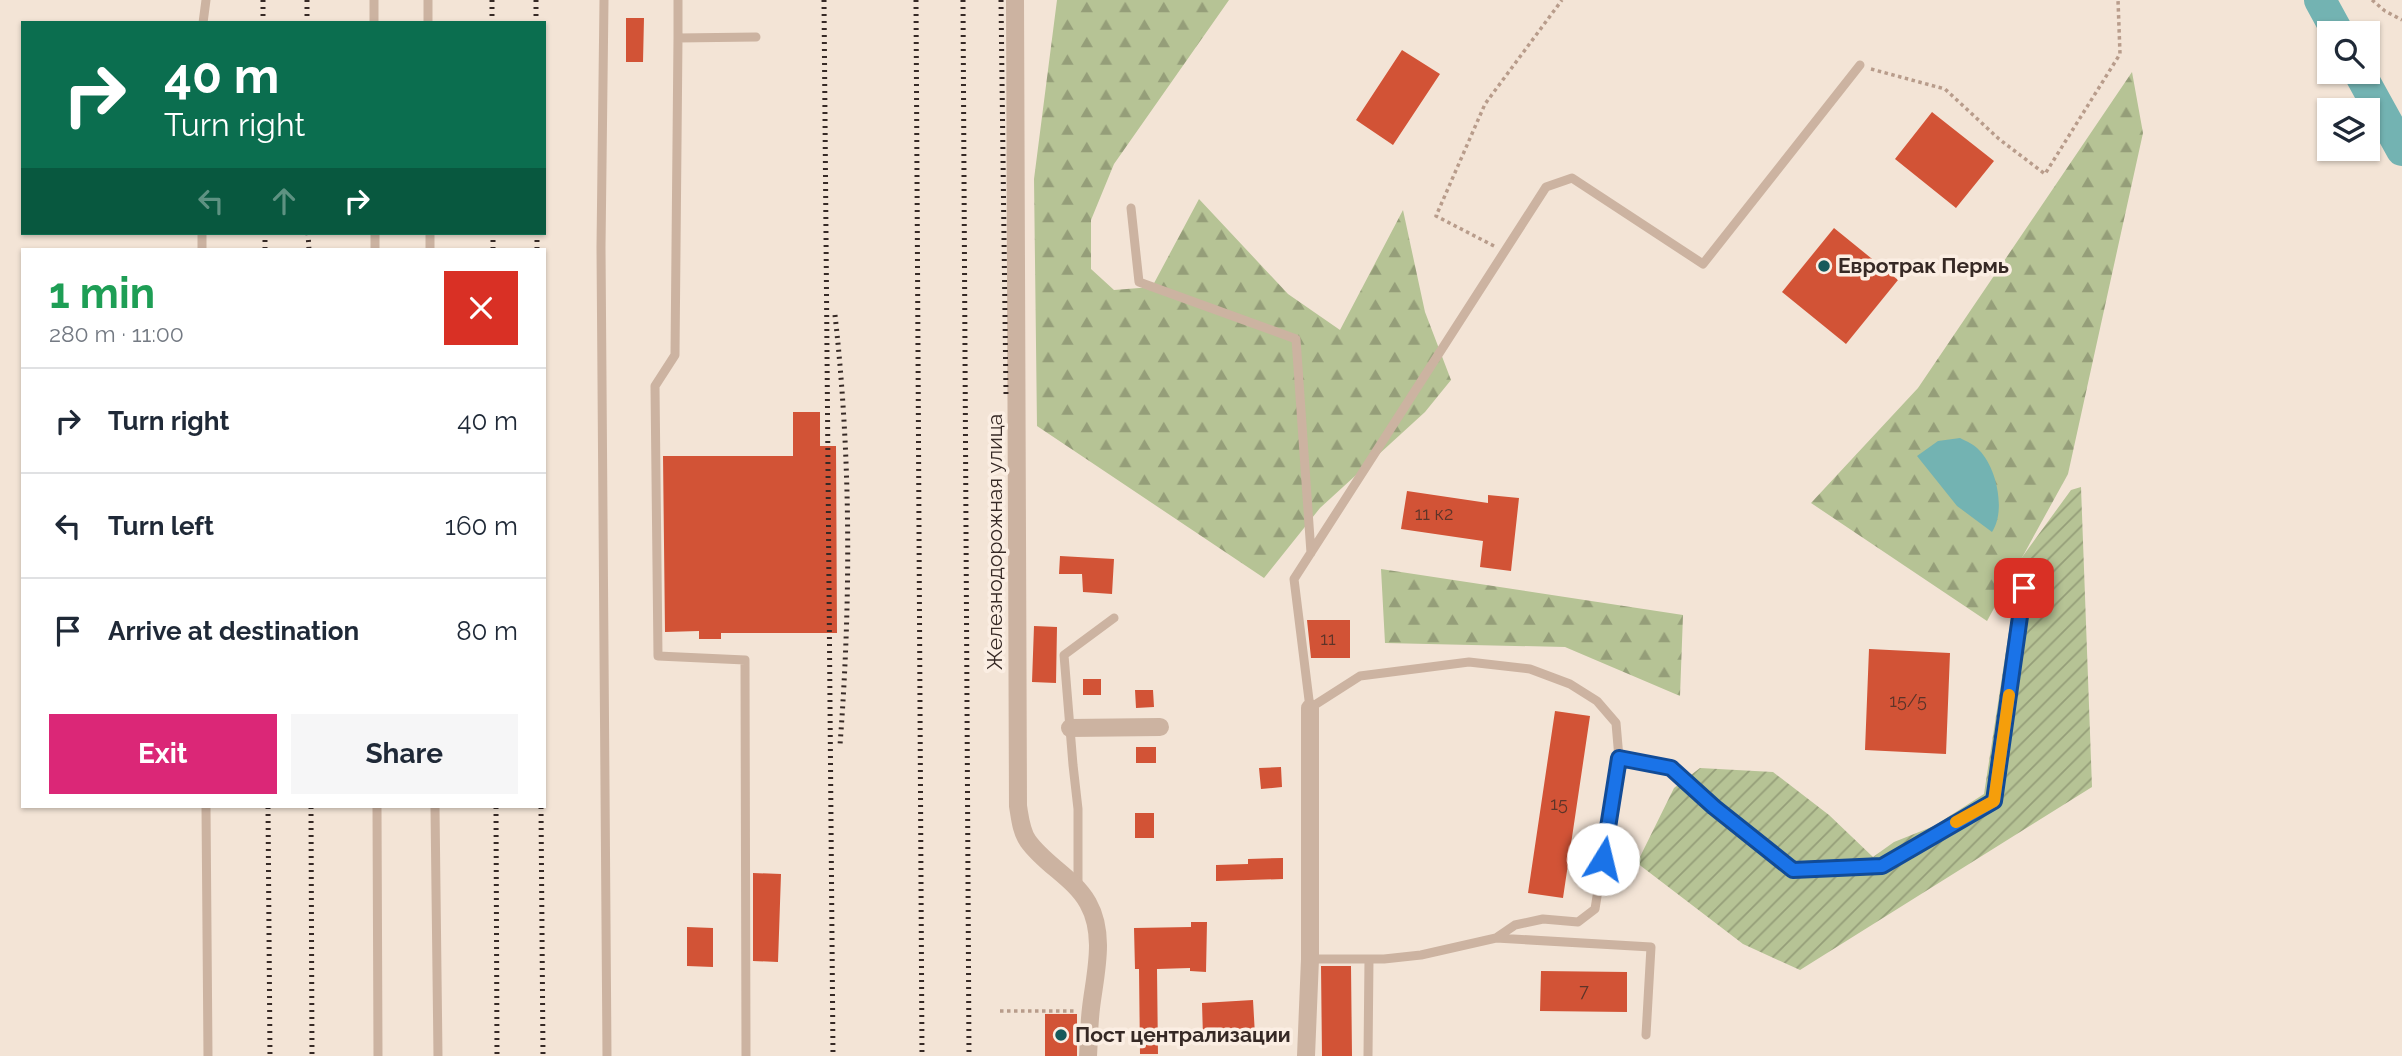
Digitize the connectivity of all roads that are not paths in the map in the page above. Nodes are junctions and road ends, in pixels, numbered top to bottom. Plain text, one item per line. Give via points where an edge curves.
1 (206, 0) edge
2 (374, 0) edge
3 (428, 0) edge
4 (604, 0) edge
5 (678, 0) edge
6 (1015, 0) edge
7 (203, 21) edge
8 (374, 21) edge
9 (428, 21) edge
10 (757, 37) dead end
11 (678, 38) junction
12 (1860, 65) road end
13 (1131, 208) dead end
14 (1311, 553) junction
15 (2024, 588) dead end
16 (1114, 618) dead end
17 (1310, 708) junction
18 (1160, 727) dead end
19 (1070, 728) junction
20 (1619, 758) junction
21 (206, 808) edge
22 (377, 808) edge
23 (435, 808) edge
24 (1078, 890) junction
25 (1496, 938) junction
26 (1310, 959) junction
27 (1369, 959) junction
28 (1646, 1035) dead end
29 (208, 1056) edge
30 (378, 1056) edge
31 (438, 1056) edge
32 (607, 1056) edge
33 (746, 1056) edge
34 (1088, 1056) edge
35 (1306, 1056) edge
36 (1368, 1056) edge

1 - 7 lane
2 - 8 lane
3 - 9 lane
4 - 32 lane via 601,247
5 - 11 lane
6 - 24 street, Железнодорожная улица via 1018,806 1027,840
10 - 11 lane
11 - 33 lane via 675,355 655,386 658,656 745,660
12 - 14 lane via 1703,264 1572,178 1546,187
13 - 14 lane via 1139,282 1296,339
14 - 17 lane via 1294,579
15 - 20 lane via 1994,801 1882,866 1793,870 1671,768
16 - 19 lane via 1064,655
17 - 20 lane via 1360,676 1469,662 1530,669 1570,684 1597,701 1616,723
17 - 26 street
18 - 19 street
19 - 24 lane via 1078,809
20 - 25 lane via 1595,909 1578,922 1543,919 1515,925
21 - 29 lane
22 - 30 lane
23 - 31 lane
24 - 34 street, Железнодорожная улица via 1097,927
25 - 27 lane via 1421,955
25 - 28 lane via 1651,947
26 - 27 lane
26 - 35 street
27 - 36 lane

